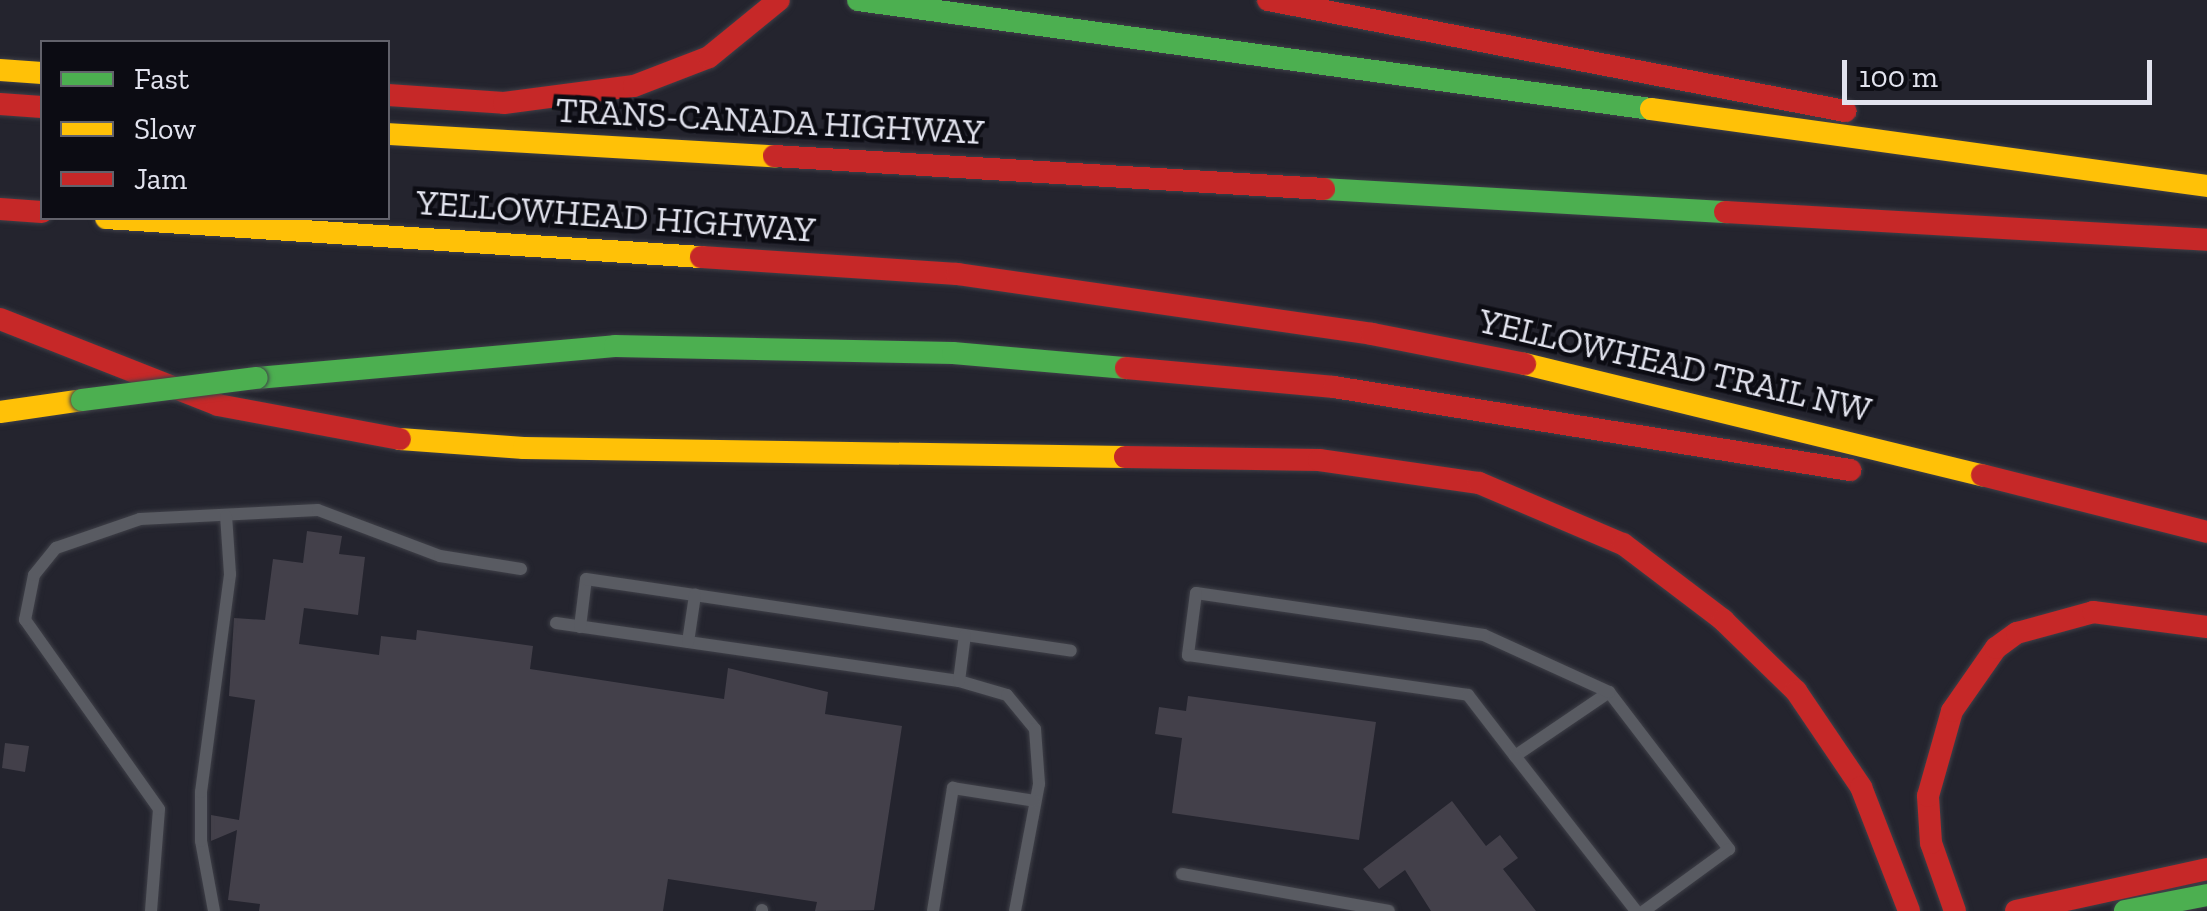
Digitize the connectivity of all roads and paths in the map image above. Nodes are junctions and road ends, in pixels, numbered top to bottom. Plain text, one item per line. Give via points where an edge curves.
1 (779, 0) edge
2 (858, 0) edge
3 (1268, 0) edge
4 (0, 70) edge
5 (40, 73) edge
6 (390, 95) edge
7 (0, 104) edge
8 (40, 108) edge
9 (390, 134) edge
10 (2124, 177) junction
11 (2207, 186) edge
12 (0, 209) edge
13 (40, 212) edge
14 (136, 220) edge
15 (2207, 240) edge
16 (1120, 299) joint
17 (0, 320) edge
18 (0, 398) edge
19 (82, 400) junction
20 (0, 412) edge
21 (1869, 475) dead end
22 (1979, 501) dead end
23 (226, 516) junction
24 (2207, 532) edge
25 (2207, 547) edge
26 (521, 569) dead end
27 (695, 596) junction
28 (556, 624) dead end
29 (580, 627) junction
30 (2207, 627) edge
31 (965, 635) junction
32 (688, 642) junction
33 (1071, 651) dead end
34 (958, 681) junction
35 (1609, 692) junction
36 (1515, 756) junction
37 (1036, 801) junction
38 (2207, 869) edge
39 (1182, 874) dead end
40 (2207, 894) edge
41 (151, 911) edge
42 (214, 911) edge
43 (932, 911) edge
44 (1016, 911) edge
45 (1389, 911) edge
46 (1636, 911) edge
47 (1644, 911) edge
48 (1908, 911) edge
49 (1955, 911) edge
50 (2016, 911) edge
51 (2124, 911) edge

1 - 6 main road via 708,56 634,86 504,103
2 - 10 main road
3 - 10 main road via 1991,138
4 - 5 main road
7 - 8 main road
9 - 15 main road, TRANS-CANADA HIGHWAY
10 - 11 main road
12 - 13 main road
14 - 16 main road, YELLOWHEAD HIGHWAY via 956,274
16 - 24 main road, YELLOWHEAD TRAIL NW via 1372,334 1611,381
17 - 48 main road via 218,405 397,439 524,448 1320,460 1479,483 1623,544 1723,620 1782,677 1860,787
18 - 19 main road
19 - 20 main road
19 - 21 main road, bridge via 615,346 953,354 1334,387 1584,422
22 - 25 main road
23 - 26 lane via 318,510 440,556
23 - 41 lane via 140,519 56,548 34,575 25,620 158,809
23 - 42 lane via 230,574 202,792 201,841
27 - 29 lane via 586,580
27 - 31 lane
27 - 32 lane
28 - 29 lane
29 - 32 lane
30 - 49 main road via 2093,612 2017,633 1996,648 1952,711 1928,796 1931,843
31 - 33 lane
31 - 34 lane
32 - 34 lane
34 - 37 lane via 1007,695 1035,729
35 - 36 lane
35 - 36 lane via 1484,635 1196,593 1188,656 1468,695
35 - 47 lane via 1729,849
36 - 46 lane
37 - 43 lane via 953,788
37 - 44 lane
38 - 50 main road
39 - 45 lane
40 - 51 main road

